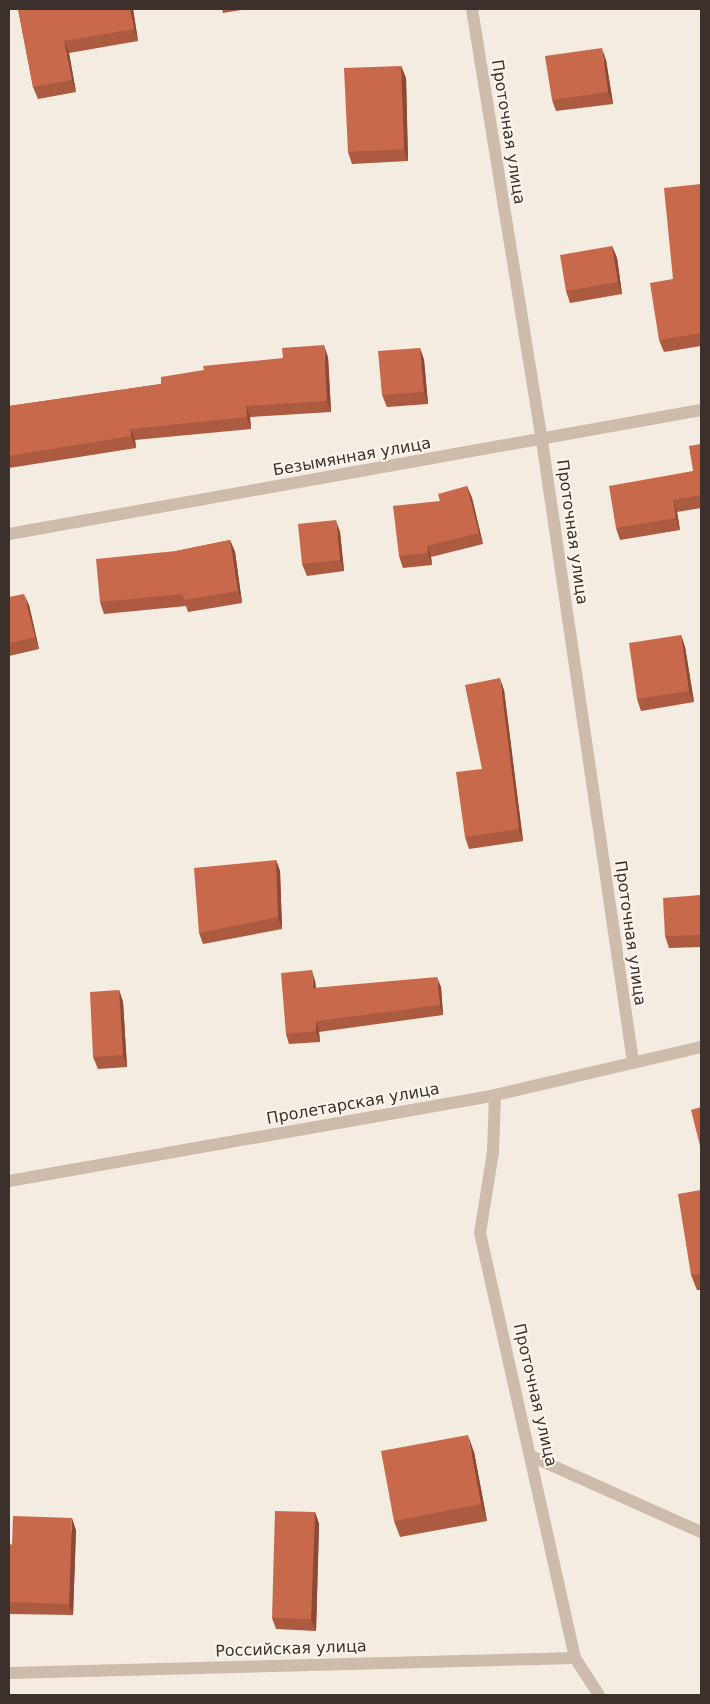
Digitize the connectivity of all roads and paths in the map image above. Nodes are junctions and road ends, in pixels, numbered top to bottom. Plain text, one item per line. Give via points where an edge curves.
1 (472, 9) edge
2 (701, 410) edge
3 (542, 441) junction
4 (9, 534) edge
5 (701, 1047) edge
6 (633, 1062) junction
7 (496, 1095) junction
8 (9, 1181) edge
9 (533, 1457) junction
10 (701, 1532) edge
11 (575, 1658) junction
12 (9, 1673) edge
13 (599, 1695) edge

1 - 3 street, Проточная улица
2 - 3 street, Безымянная улица
3 - 4 street, Безымянная улица
3 - 6 street, Проточная улица
5 - 6 street, Пролетарская улица
6 - 7 street, Пролетарская улица
7 - 8 street, Пролетарская улица
7 - 9 street, Проточная улица via 493,1152 480,1233
9 - 10 street
9 - 11 street, Проточная улица
11 - 12 street, Российская улица
11 - 13 street, Проточная улица

